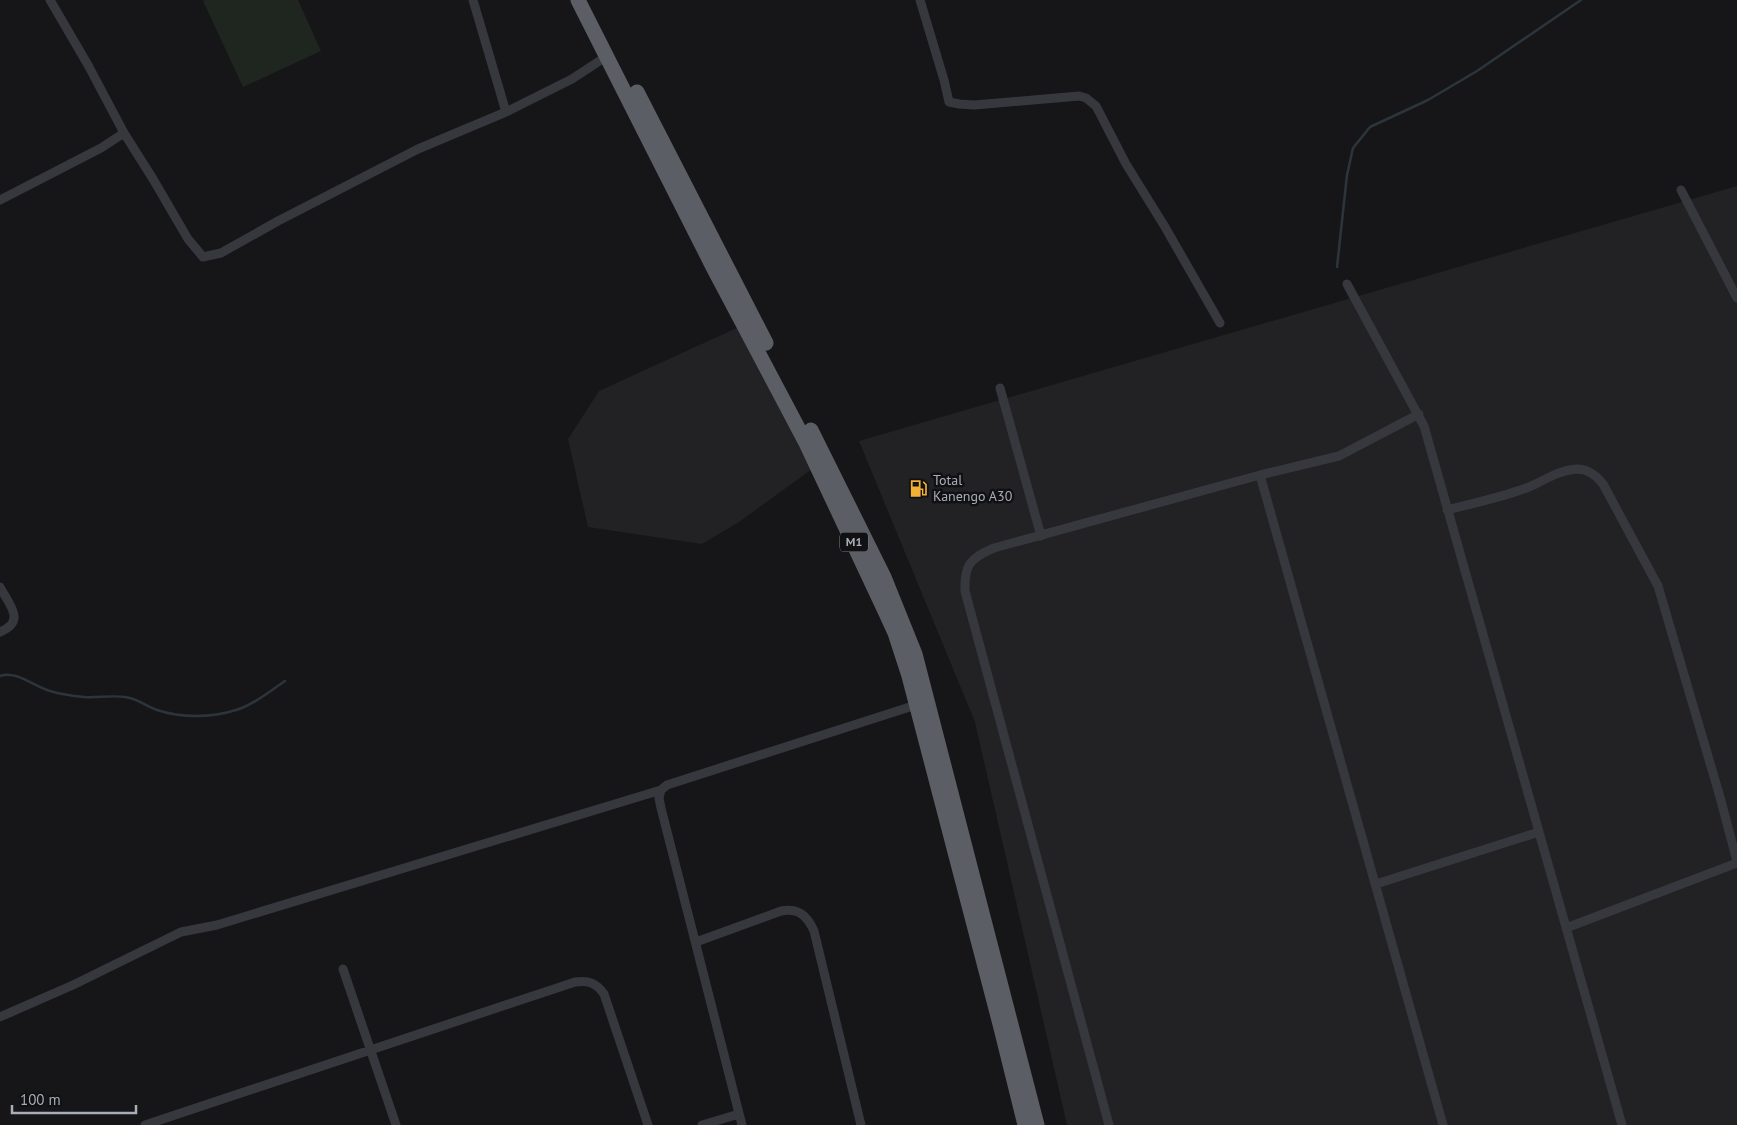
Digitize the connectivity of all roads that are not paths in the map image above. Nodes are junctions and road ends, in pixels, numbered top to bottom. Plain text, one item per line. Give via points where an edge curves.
1 (50, 0) edge
2 (473, 0) edge
3 (578, 0) edge
4 (590, 0) edge
5 (920, 0) edge
6 (607, 56) junction
7 (506, 112) junction
8 (124, 133) junction
9 (1681, 190) dead end
10 (0, 200) edge
11 (1347, 284) dead end
12 (1737, 298) edge
13 (1220, 323) dead end
14 (1000, 388) dead end
15 (1418, 414) junction
16 (1260, 475) junction
17 (1447, 510) junction
18 (1041, 536) junction
19 (0, 587) edge
20 (0, 632) edge
21 (922, 703) junction
22 (661, 790) junction
23 (1539, 832) junction
24 (1737, 862) edge
25 (1376, 884) junction
26 (1566, 928) junction
27 (696, 942) junction
28 (343, 969) dead end
29 (0, 1017) edge
30 (371, 1051) junction
31 (739, 1114) junction
32 (145, 1125) edge
33 (396, 1125) edge
34 (648, 1125) edge
35 (702, 1125) edge
36 (742, 1125) edge
37 (861, 1125) edge
38 (1025, 1125) edge
39 (1037, 1125) edge
40 (1109, 1125) edge
41 (1443, 1125) edge
42 (1622, 1125) edge

1 - 8 street
2 - 7 street
3 - 6 highway, M1
4 - 21 highway, M1 via 852,512 915,654
5 - 13 street via 949,102 974,105 1079,96 1096,106 1126,164
6 - 7 street via 572,79
6 - 21 highway, M1 via 854,541
7 - 8 street via 418,149 221,253 203,257 188,239
8 - 10 street via 102,148
9 - 12 street
11 - 15 street
14 - 18 street
15 - 16 street via 1338,456
15 - 17 street
16 - 18 street
16 - 25 street
17 - 23 street
17 - 24 street via 1523,489 1563,471 1587,471 1603,484 1658,586
18 - 40 street via 982,553 967,566 965,591
19 - 20 street via 15,619 9,628
21 - 22 street via 667,785
21 - 38 highway, M1
21 - 39 highway, M1
22 - 27 street via 660,808
22 - 29 street via 217,925 181,932
23 - 25 street
23 - 26 street
24 - 26 street
25 - 41 street
26 - 42 street
27 - 31 street
27 - 37 street via 780,910 798,911 804,915 814,931
28 - 30 street
30 - 32 street
30 - 33 street
30 - 34 street via 575,982 592,983 604,994
31 - 35 street
31 - 36 street

